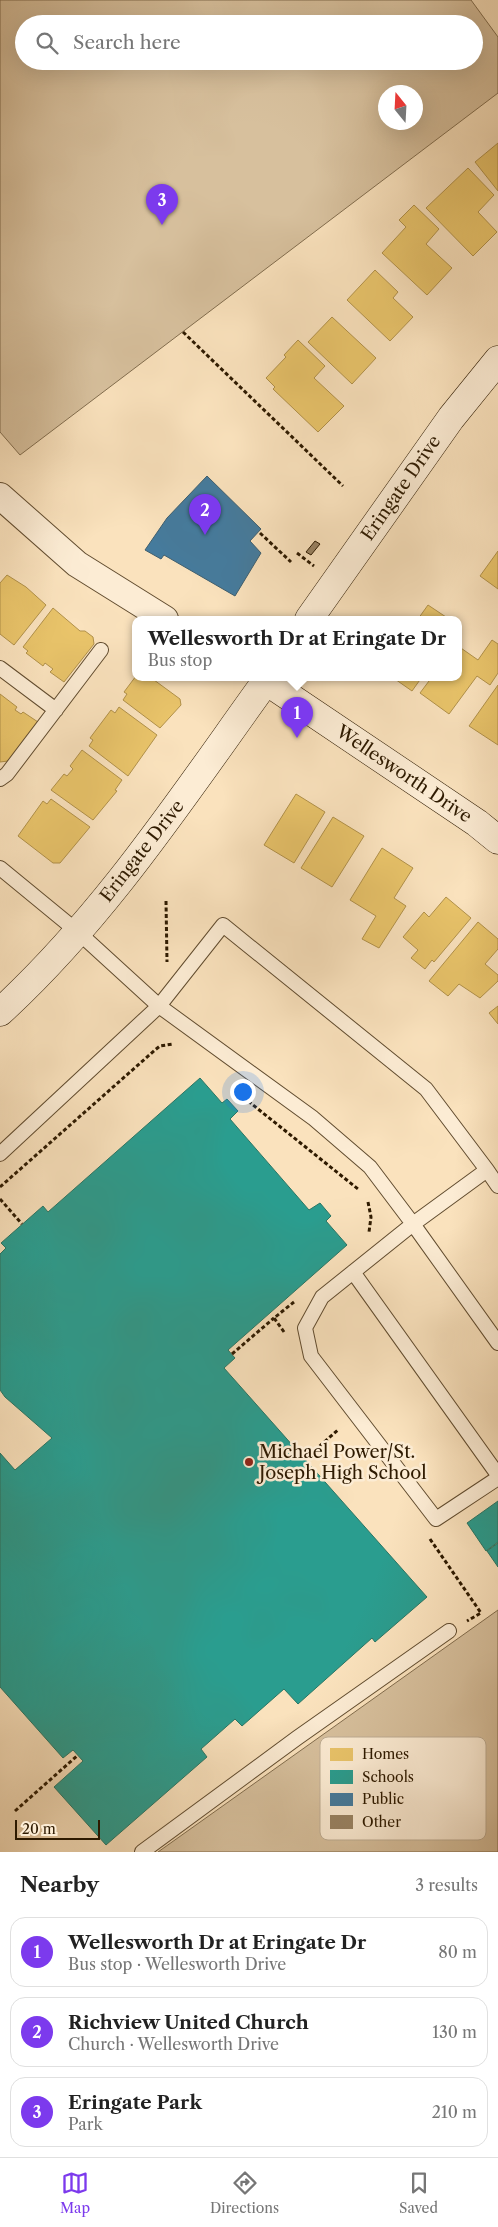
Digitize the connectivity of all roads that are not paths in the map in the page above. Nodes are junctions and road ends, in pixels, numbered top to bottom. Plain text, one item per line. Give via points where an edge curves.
1 (498, 360) edge
2 (0, 496) edge
3 (160, 616) edge
4 (312, 616) edge
5 (101, 650) dead end
6 (0, 668) edge
7 (262, 681) edge
8 (268, 681) edge
9 (56, 710) junction
10 (0, 779) edge
11 (498, 840) edge
12 (0, 868) edge
13 (78, 932) junction
14 (158, 1006) junction
15 (0, 1012) edge
16 (0, 1154) edge
17 (487, 1170) junction
18 (498, 1186) edge
19 (413, 1224) junction
20 (353, 1272) junction
21 (498, 1344) edge
22 (498, 1476) edge
23 (449, 1632) dead end
24 (142, 1852) edge

1 - 4 street, Eringate Drive via 451,418
2 - 3 street via 76,564
5 - 9 lane
6 - 9 lane
7 - 13 street, Eringate Drive via 157,833
8 - 11 street, Wellesworth Drive via 478,823
9 - 10 lane
12 - 13 lane
13 - 14 lane
13 - 15 street, Eringate Drive
14 - 16 lane
14 - 17 lane via 223,925 426,1089
14 - 19 lane via 314,1118 370,1168
17 - 18 lane
17 - 19 lane
19 - 20 lane
19 - 21 lane
20 - 22 lane
20 - 22 lane via 322,1296 305,1328 312,1356 436,1519
23 - 24 lane

